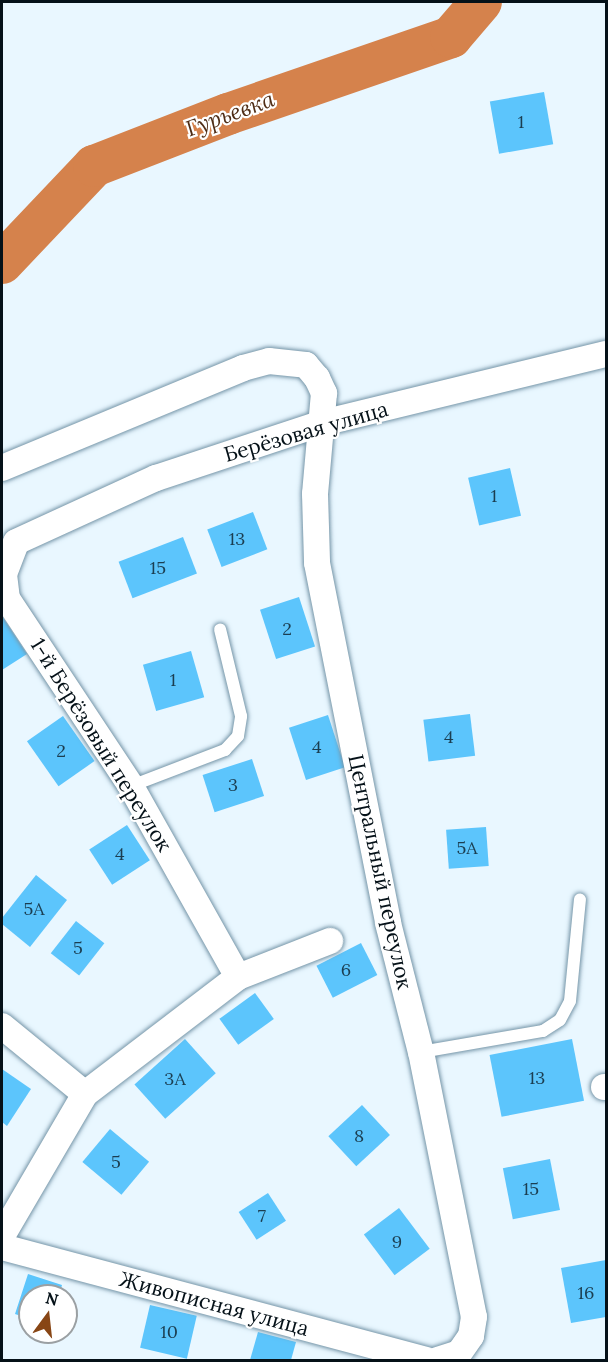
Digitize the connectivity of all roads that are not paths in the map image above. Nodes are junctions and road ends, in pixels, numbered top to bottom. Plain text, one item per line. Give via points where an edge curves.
1 (606, 354) edge
2 (322, 423) junction
3 (2, 468) edge
4 (16, 542) joint
5 (220, 629) dead end
6 (131, 786) junction
7 (580, 898) dead end
8 (330, 941) dead end
9 (238, 976) junction
10 (2, 1026) edge
11 (421, 1052) junction
12 (85, 1094) junction
13 (2, 1236) edge
14 (2, 1247) edge
15 (426, 1360) edge
16 (438, 1360) edge

1 - 2 street, Берёзовая улица
2 - 3 street, Центральный переулок via 324,393 306,365 269,361
2 - 4 street, Берёзовая улица via 156,478
2 - 11 street, Центральный переулок via 315,494 317,563 388,923
4 - 6 street, 1-й Берёзовый переулок via 4,574 8,599
5 - 6 lane via 241,716 238,736 225,750
6 - 9 street, 1-й Берёзовый переулок
7 - 11 lane via 570,1001 560,1020 543,1031
8 - 9 street
9 - 12 street
10 - 12 street
11 - 16 street, Центральный переулок via 474,1317 471,1336 459,1353
12 - 13 street
14 - 15 street, Живописная улица

